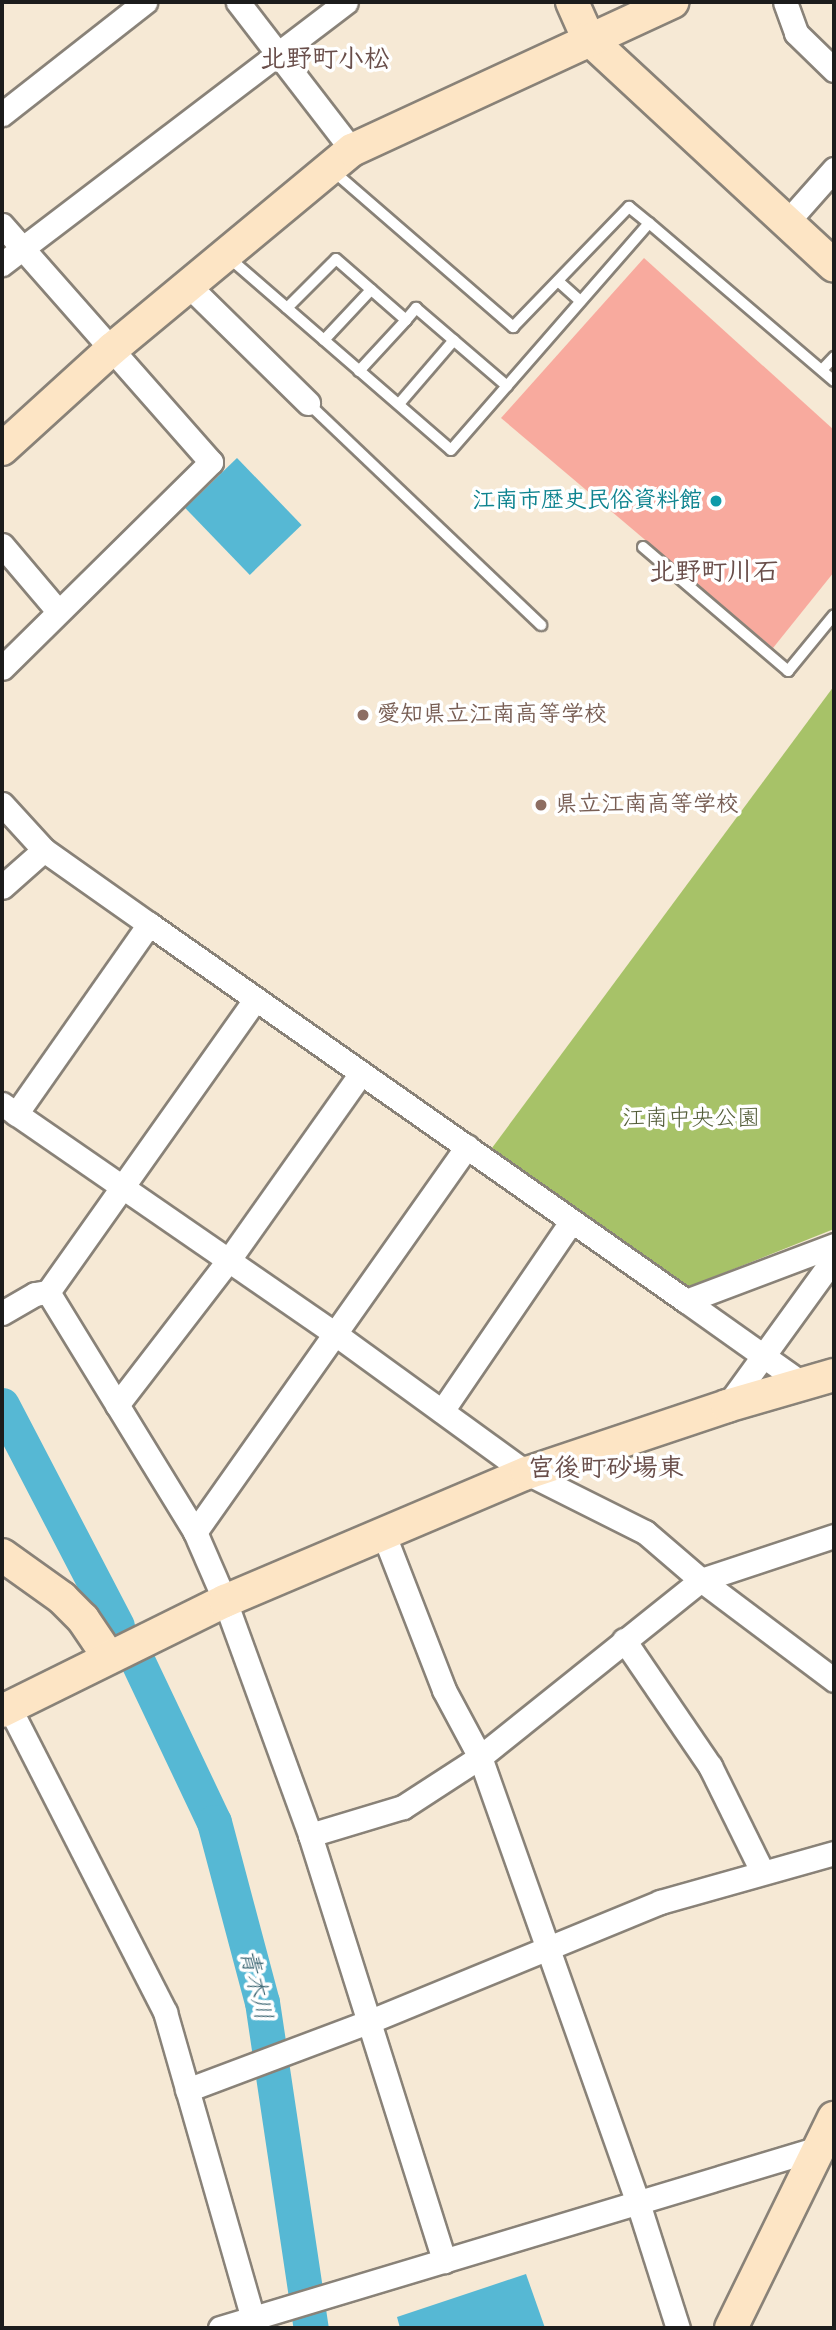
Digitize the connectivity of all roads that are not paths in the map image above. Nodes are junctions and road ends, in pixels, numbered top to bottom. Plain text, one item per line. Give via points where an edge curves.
1 (145, 2) edge
2 (239, 2) edge
3 (346, 2) edge
4 (572, 2) edge
5 (670, 2) edge
6 (785, 2) edge
7 (588, 38) junction
8 (275, 53) junction
9 (834, 70) edge
10 (2, 114) edge
11 (341, 159) junction
12 (834, 169) edge
13 (787, 222) junction
14 (649, 223) junction
15 (2, 225) edge
16 (23, 247) junction
17 (226, 256) junction
18 (2, 264) edge
19 (834, 266) edge
20 (558, 281) junction
21 (189, 286) junction
22 (372, 290) junction
23 (580, 301) junction
24 (286, 308) junction
25 (406, 320) junction
26 (324, 340) junction
27 (454, 340) junction
28 (112, 349) junction
29 (834, 357) edge
30 (822, 370) junction
31 (359, 371) junction
32 (834, 382) edge
33 (507, 386) junction
34 (308, 403) joint
35 (398, 404) junction
36 (2, 449) edge
37 (2, 545) edge
38 (643, 547) dead end
39 (58, 611) junction
40 (834, 615) edge
41 (541, 625) dead end
42 (2, 668) edge
43 (2, 804) edge
44 (44, 850) junction
45 (2, 887) edge
46 (149, 924) junction
47 (255, 1000) junction
48 (361, 1073) junction
49 (9, 1109) edge
50 (467, 1146) junction
51 (122, 1188) junction
52 (571, 1222) junction
53 (834, 1245) edge
54 (834, 1258) edge
55 (228, 1261) junction
56 (48, 1292) junction
57 (687, 1301) junction
58 (2, 1313) edge
59 (334, 1333) junction
60 (764, 1357) junction
61 (834, 1376) edge
62 (804, 1385) junction
63 (117, 1405) junction
64 (727, 1406) junction
65 (442, 1411) junction
66 (527, 1473) junction
67 (195, 1532) junction
68 (383, 1535) junction
69 (834, 1536) edge
70 (2, 1555) edge
71 (701, 1580) junction
72 (225, 1601) junction
73 (624, 1640) junction
74 (108, 1656) junction
75 (834, 1680) edge
76 (6, 1709) edge
77 (480, 1757) junction
78 (310, 1835) junction
79 (834, 1853) edge
80 (762, 1871) junction
81 (548, 1947) junction
82 (368, 2022) junction
83 (187, 2090) junction
84 (834, 2118) edge
85 (827, 2148) edge
86 (638, 2203) junction
87 (444, 2261) junction
88 (299, 2310) edge
89 (253, 2319) junction
90 (220, 2328) edge
91 (678, 2328) edge
92 (731, 2328) edge

1 - 10 street
2 - 8 street
3 - 8 street
4 - 7 street
5 - 7 street
6 - 9 street via 796,33
7 - 11 street
7 - 13 street
8 - 11 street
8 - 16 street
11 - 17 street
11 - 20 lane via 513,327
12 - 13 street
13 - 19 street
14 - 20 lane via 629,207
14 - 23 lane
14 - 30 lane
15 - 16 street
16 - 18 street
16 - 28 street
17 - 21 street
17 - 24 lane
20 - 23 lane
21 - 28 street
21 - 34 street
22 - 24 lane via 336,259
22 - 25 lane
22 - 26 lane
23 - 33 lane
24 - 26 lane
25 - 27 lane via 416,308
25 - 31 lane
26 - 31 lane
27 - 33 lane
27 - 35 lane
28 - 36 street
28 - 39 street via 211,462
29 - 30 lane
30 - 32 lane
31 - 35 lane
33 - 35 lane via 451,450
34 - 41 lane
37 - 39 street
38 - 40 lane via 788,671
39 - 42 street
43 - 44 street
44 - 45 street
44 - 46 street
46 - 47 street
46 - 49 street
47 - 48 street
47 - 51 street
48 - 50 street
48 - 55 street
49 - 51 street
50 - 52 street
50 - 59 street
51 - 55 street
51 - 56 street
52 - 57 street
52 - 65 street
53 - 57 street
54 - 60 street
55 - 59 street
55 - 63 street
56 - 58 street via 35,1294
56 - 63 street
57 - 60 street
59 - 65 street
59 - 67 street
60 - 62 street
60 - 64 street
61 - 62 street
62 - 64 street
63 - 67 street
64 - 66 street
65 - 66 street
66 - 68 street
66 - 71 street via 645,1532
67 - 72 street
68 - 72 street
68 - 77 street via 444,1690
69 - 71 street
70 - 74 street via 62,1598
71 - 73 street
71 - 75 street
72 - 74 street
72 - 78 street
73 - 77 street
73 - 80 street via 710,1766
74 - 76 street
76 - 83 street via 165,2012
77 - 78 street via 403,1807
77 - 81 street
78 - 82 street
79 - 80 street
80 - 81 street via 660,1902
81 - 82 street
81 - 86 street
82 - 83 street
82 - 87 street
83 - 89 street
84 - 85 street
85 - 86 street
85 - 92 street
86 - 87 street
86 - 91 street
87 - 88 street
88 - 89 street
89 - 90 street

